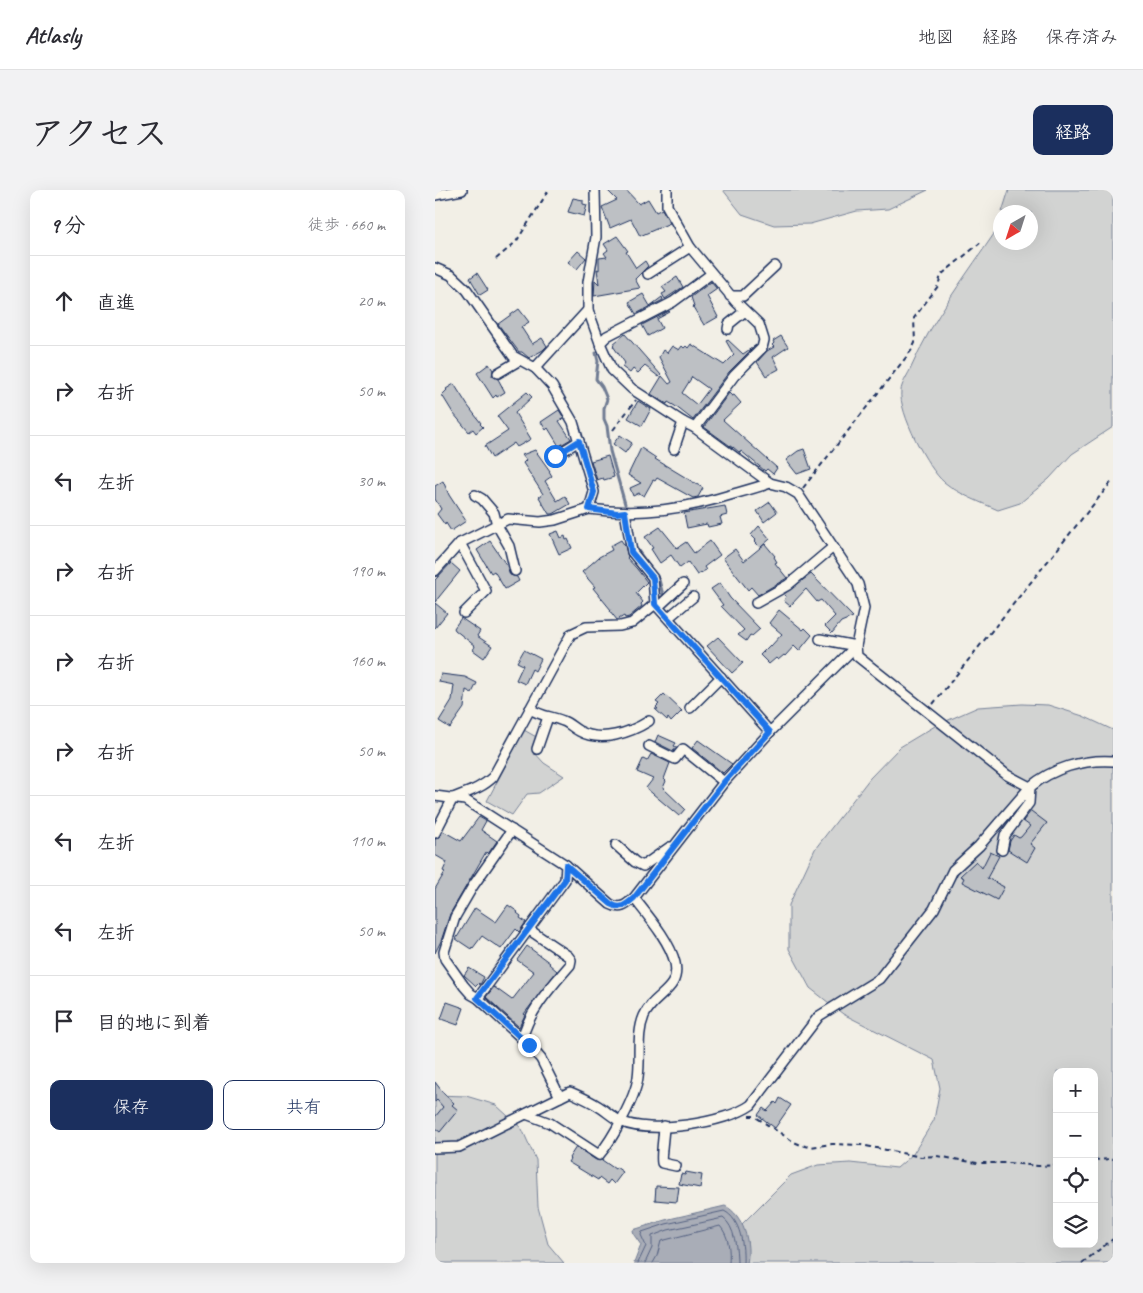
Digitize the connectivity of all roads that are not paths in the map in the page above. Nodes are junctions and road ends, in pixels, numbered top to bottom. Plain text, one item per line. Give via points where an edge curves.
1 (462, 190) edge
2 (595, 190) edge
3 (667, 190) edge
4 (435, 195) edge
5 (690, 247) junction
6 (775, 266) dead end
7 (435, 268) edge
8 (648, 274) dead end
9 (711, 274) junction
10 (730, 296) junction
11 (588, 310) junction
12 (745, 311) junction
13 (728, 329) dead end
14 (599, 343) junction
15 (519, 360) junction
16 (535, 368) junction
17 (498, 373) dead end
18 (683, 422) junction
19 (695, 428) junction
20 (579, 441) junction
21 (674, 449) dead end
22 (555, 456) dead end
23 (770, 483) junction
24 (475, 494) dead end
25 (589, 509) junction
26 (625, 512) junction
27 (497, 525) junction
28 (461, 543) junction
29 (832, 548) junction
30 (435, 571) edge
31 (515, 571) dead end
32 (683, 584) dead end
33 (693, 597) dead end
34 (756, 603) dead end
35 (657, 606) junction
36 (464, 613) dead end
37 (668, 618) junction
38 (820, 639) dead end
39 (856, 646) junction
40 (721, 677) junction
41 (691, 708) dead end
42 (530, 709) junction
43 (548, 717) junction
44 (649, 721) dead end
45 (770, 732) junction
46 (649, 746) dead end
47 (537, 749) dead end
48 (1113, 760) edge
49 (724, 782) junction
50 (1030, 787) junction
51 (435, 796) edge
52 (453, 798) junction
53 (512, 830) junction
54 (435, 833) edge
55 (615, 845) dead end
56 (675, 846) junction
57 (1002, 850) dead end
58 (566, 865) junction
59 (634, 898) junction
60 (528, 929) junction
61 (477, 998) junction
62 (522, 1039) junction
63 (560, 1097) junction
64 (526, 1114) junction
65 (620, 1121) junction
66 (664, 1126) junction
67 (435, 1148) edge
68 (676, 1166) dead end

1 - 4 street
2 - 11 street via 596,237 588,282
3 - 5 street via 667,206
5 - 8 street
5 - 9 street
6 - 10 street via 743,296
7 - 15 street via 451,275 467,290
9 - 10 street
9 - 14 street via 673,302
10 - 12 street
11 - 14 street
11 - 16 street
12 - 13 street via 729,324
12 - 19 street via 759,324 764,340 761,348 734,376
14 - 18 street via 612,370 632,389
15 - 16 street
15 - 17 street
16 - 20 street via 552,386 573,422
18 - 19 street
18 - 21 street
19 - 23 street
20 - 22 street
20 - 25 street via 594,492
23 - 26 street via 683,507 644,513
23 - 29 street via 798,494
24 - 27 street via 494,513
25 - 26 street
25 - 27 street via 555,520 508,519
26 - 35 street via 631,552 653,578
27 - 28 street
27 - 31 street via 509,546
28 - 30 street
28 - 36 street via 485,591
29 - 34 street via 788,585
29 - 39 street via 858,584 862,598 864,608
32 - 35 street
33 - 37 street
35 - 37 street
35 - 42 street via 632,623 586,627 571,634
37 - 40 street
38 - 39 street
39 - 45 street
39 - 50 street via 857,656 1007,775
40 - 41 street
40 - 45 street
42 - 43 street
42 - 52 street via 493,777 475,790
43 - 44 street via 563,721 580,732 611,736
43 - 47 street
45 - 49 street
46 - 49 street via 675,759 683,749
48 - 50 street via 1097,760 1057,770
49 - 56 street
50 - 57 street via 1029,803 1005,835
50 - 66 street via 979,846 953,870 934,909 879,979 819,1016 751,1105 743,1111 689,1125
51 - 52 street
52 - 53 street via 465,800
52 - 54 street
53 - 58 street
53 - 61 street via 455,917 444,952 445,959 464,986
55 - 56 street via 643,866
56 - 59 street
58 - 59 street via 617,908
58 - 60 street via 565,880
59 - 65 street via 669,948 675,963 675,979 644,1015 640,1027 638,1079
60 - 61 street
60 - 62 street via 571,960 540,1000
61 - 62 street
62 - 63 street via 541,1059
63 - 64 street
63 - 65 street via 570,1092
64 - 65 street via 550,1123 599,1155
64 - 67 street via 459,1147
65 - 66 street via 638,1126
66 - 68 street via 660,1159 662,1163

